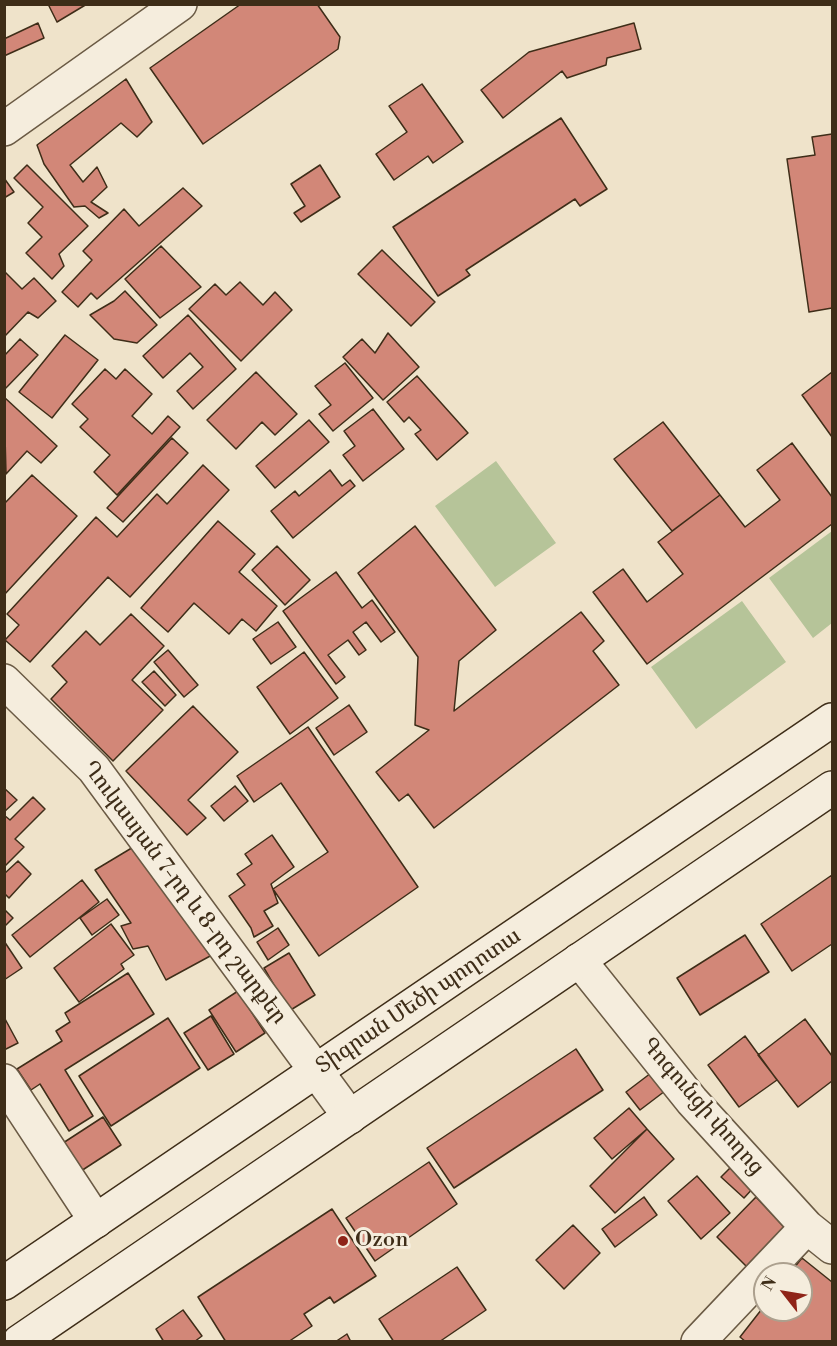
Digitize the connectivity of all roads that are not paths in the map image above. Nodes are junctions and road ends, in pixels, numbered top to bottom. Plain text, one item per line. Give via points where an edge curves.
1 (180, 4) edge
2 (4, 129) edge
3 (4, 681) edge
4 (832, 720) edge
5 (832, 788) edge
6 (579, 960) junction
7 (316, 1071) junction
8 (4, 1081) edge
9 (350, 1117) junction
10 (96, 1221) junction
11 (807, 1227) junction
12 (832, 1247) edge
13 (4, 1283) edge
14 (20, 1341) edge
15 (698, 1341) edge

1 - 2 main road
3 - 7 main road, Ղուկասյան 7-րդ և 8-րդ շարքեր via 94,769
4 - 7 main road, Տիգրան Մեծի պողոտա
5 - 6 main road
6 - 9 main road
6 - 11 main road, Գոգունցի փողոց via 692,1101
7 - 9 main road, Ղուկասյան 7-րդ և 8-րդ շարքեր
7 - 10 main road, Տիգրան Մեծի պողոտա
8 - 10 main road
9 - 14 main road
10 - 13 main road, Տիգրան Մեծի պողոտա
11 - 12 main road, Գոգունցի փողոց
11 - 15 main road

